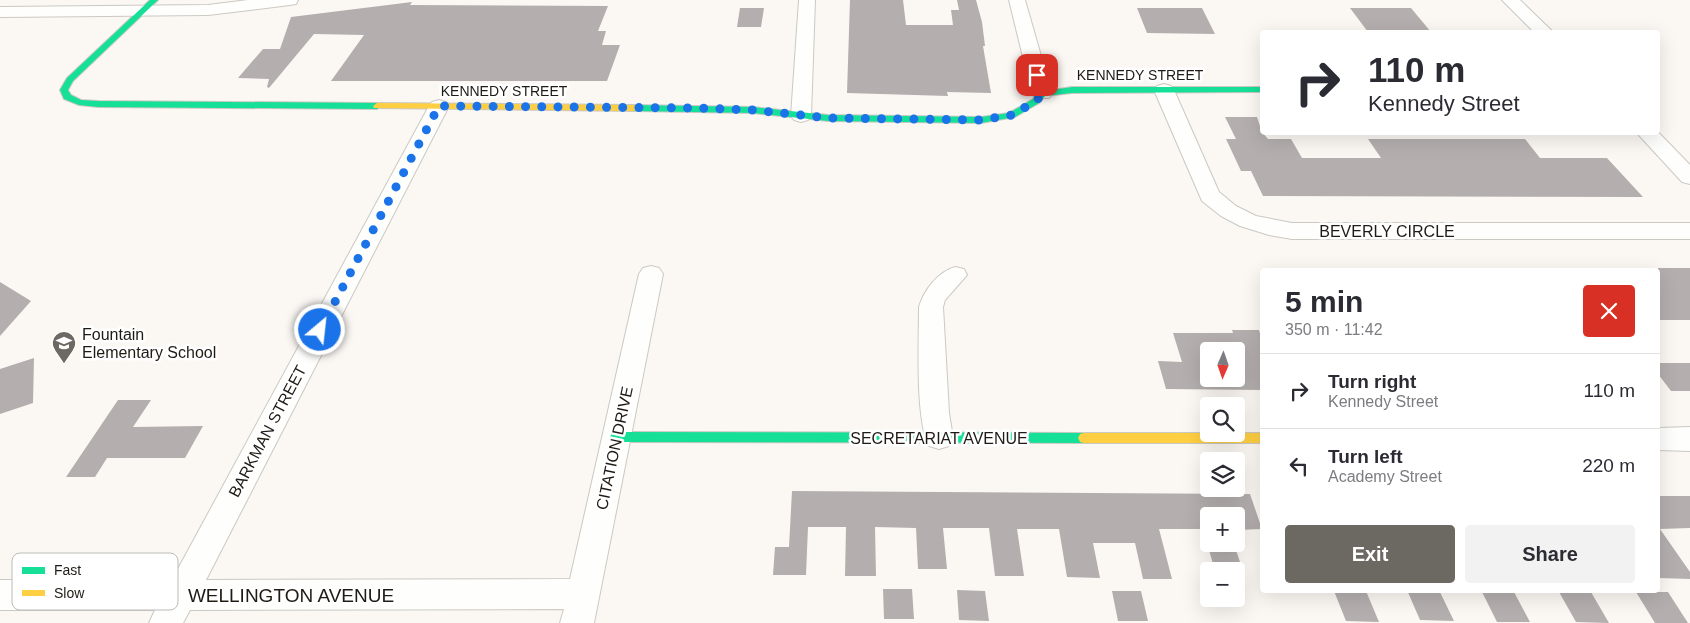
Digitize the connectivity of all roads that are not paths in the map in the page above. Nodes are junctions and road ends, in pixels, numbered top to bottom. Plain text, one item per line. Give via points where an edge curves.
1 (154, 0) edge
2 (290, 0) edge
3 (807, 0) edge
4 (1017, 0) edge
5 (1510, 0) edge
6 (0, 12) edge
7 (142, 12) junction
8 (1542, 30) edge
9 (1164, 90) junction
10 (1260, 90) edge
11 (1042, 94) junction
12 (439, 106) junction
13 (801, 116) junction
14 (1649, 135) edge
15 (1690, 177) edge
16 (1690, 231) edge
17 (651, 274) dead end
18 (954, 274) dead end
19 (616, 437) junction
20 (939, 438) junction
21 (1260, 438) edge
22 (1660, 439) edge
23 (1690, 439) edge
24 (181, 595) junction
25 (178, 601) edge
26 (580, 609) edge
27 (173, 610) edge
28 (166, 623) edge

1 - 7 street
2 - 7 street via 232,9
3 - 13 street
4 - 11 street
5 - 8 street
6 - 7 street
7 - 12 street, KENNEDY STREET via 70,80 64,90 67,97 98,104
9 - 10 street, KENNEDY STREET
9 - 11 street, KENNEDY STREET via 1072,90
9 - 16 street, BEVERLY CIRCLE via 1210,196 1238,218 1258,225 1292,231
11 - 13 street, KENNEDY STREET via 1012,115 992,120
12 - 13 street, KENNEDY STREET via 695,108
12 - 24 street, BARKMAN STREET
14 - 15 street
17 - 19 street, CITATION DRIVE
18 - 20 street via 934,297 931,306
19 - 20 street, SECRETARIAT AVENUE
19 - 26 street, CITATION DRIVE
20 - 21 street, SECRETARIAT AVENUE
22 - 23 street
24 - 25 street, BARKMAN STREET
24 - 26 street, WELLINGTON AVENUE
27 - 28 street, BARKMAN STREET

